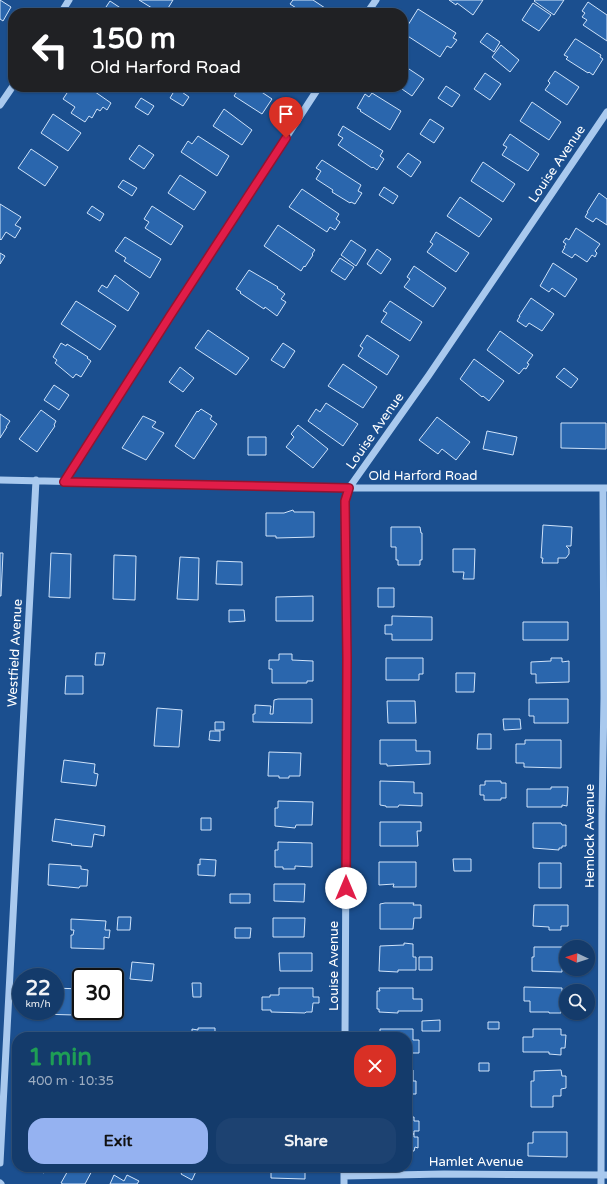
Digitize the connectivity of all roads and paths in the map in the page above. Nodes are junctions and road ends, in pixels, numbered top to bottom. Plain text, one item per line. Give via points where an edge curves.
1 (9, 92) edge
2 (316, 92) edge
3 (0, 105) edge
4 (607, 112) edge
5 (0, 480) edge
6 (36, 480) junction
7 (64, 482) junction
8 (349, 488) junction
9 (605, 488) edge
10 (345, 1032) edge
11 (0, 1163) edge
12 (604, 1175) edge
13 (344, 1180) edge
14 (601, 1184) edge

1 - 3 street
2 - 7 street
4 - 8 street, Louise Avenue via 429,375
5 - 6 street, Old Harford Road
6 - 7 street, Old Harford Road
6 - 11 street, Westfield Avenue
7 - 8 street, Old Harford Road
8 - 9 street, Old Harford Road
8 - 10 street, Louise Avenue via 345,501
9 - 12 street, Hemlock Avenue via 602,815
12 - 13 street, Hamlet Avenue via 444,1174
12 - 14 street, Hemlock Avenue

